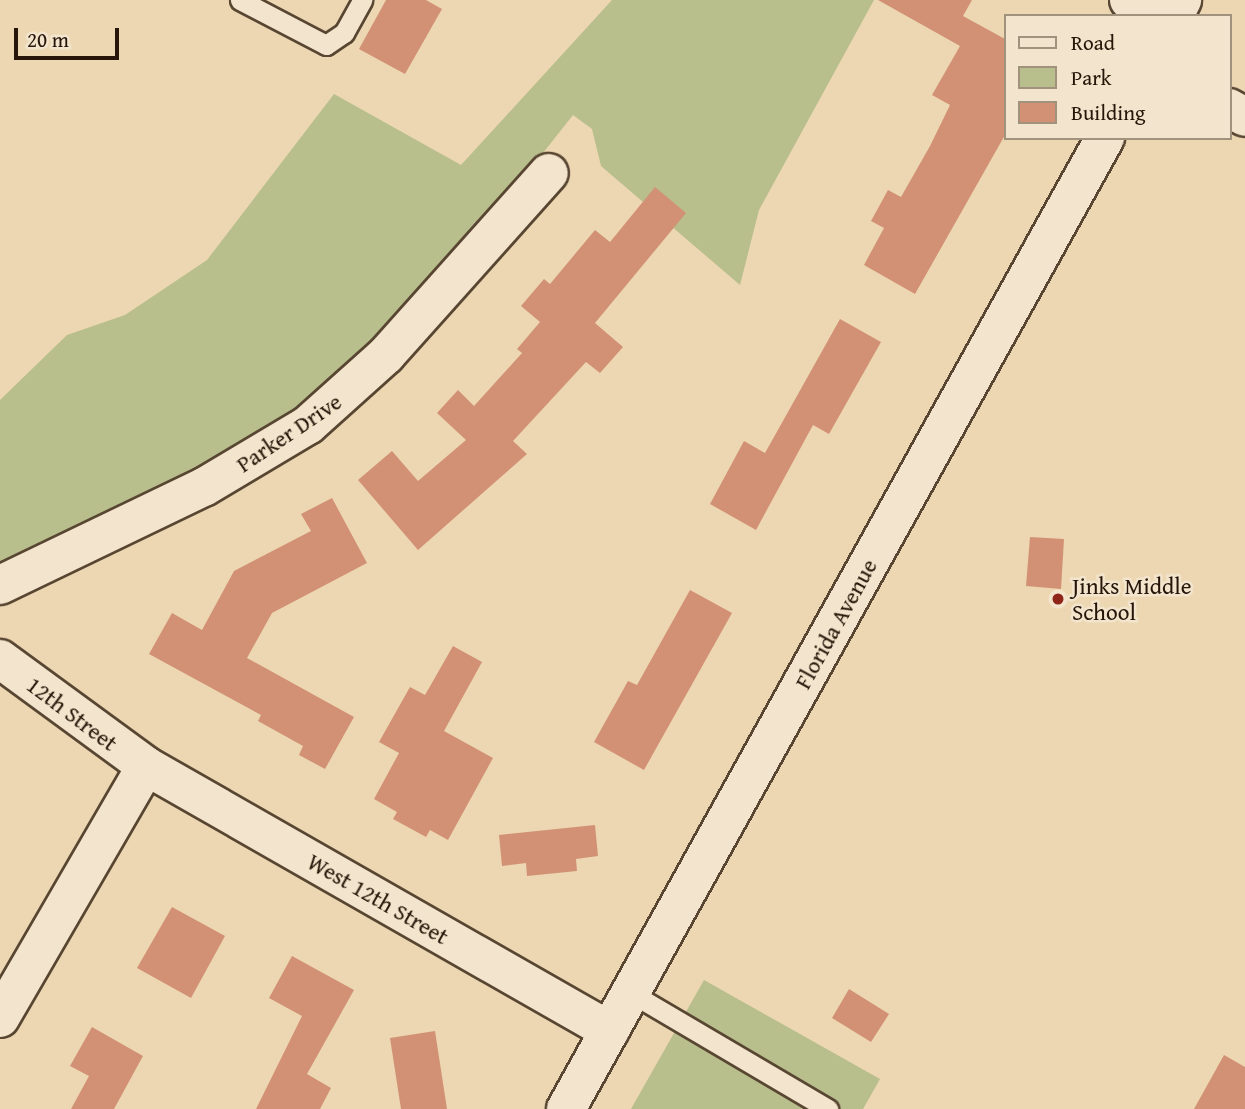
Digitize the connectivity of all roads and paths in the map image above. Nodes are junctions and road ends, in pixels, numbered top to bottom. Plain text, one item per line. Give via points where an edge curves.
1 (240, 0) edge
2 (362, 0) edge
3 (1129, 0) edge
4 (1153, 14) edge
5 (1104, 140) edge
6 (550, 173) dead end
7 (0, 585) edge
8 (0, 659) edge
9 (146, 766) junction
10 (631, 993) junction
11 (0, 1018) edge
12 (610, 1031) junction
13 (566, 1109) edge
14 (828, 1109) edge

1 - 2 lane via 326,45 344,33
3 - 4 street
5 - 10 street, Florida Avenue
6 - 7 street, Parker Drive via 363,380 308,425 192,494
8 - 9 street, 12th Street
9 - 11 street
9 - 12 street, West 12th Street
10 - 12 street, Florida Avenue
10 - 14 lane
12 - 13 street, Florida Avenue

